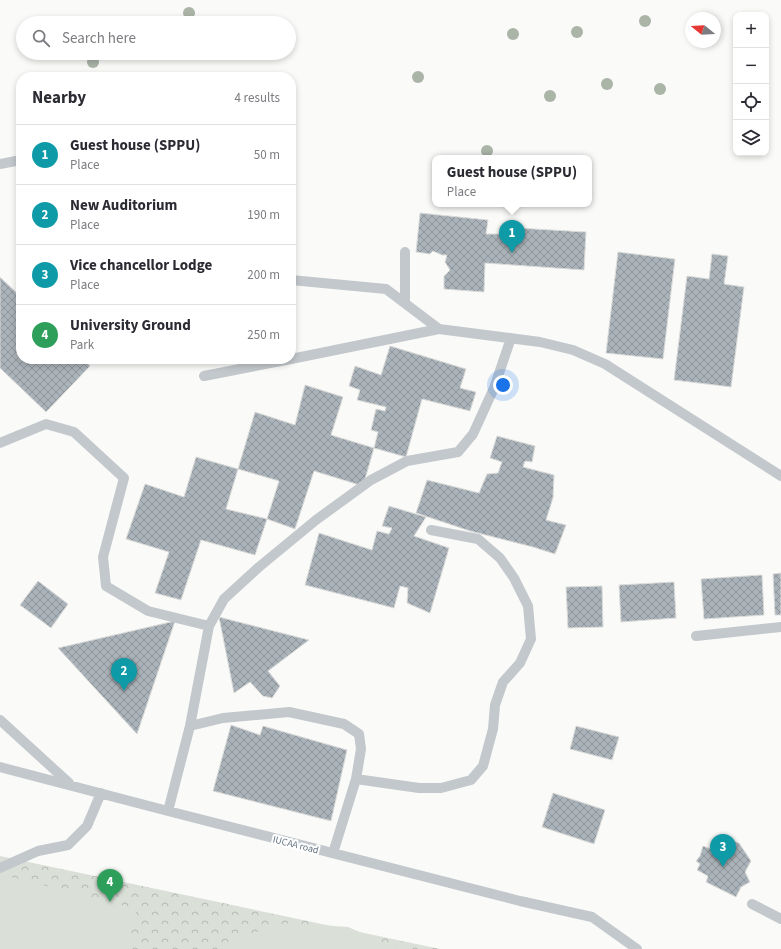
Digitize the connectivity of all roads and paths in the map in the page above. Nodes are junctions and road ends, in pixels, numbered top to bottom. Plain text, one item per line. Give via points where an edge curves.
1 (16, 161) edge
2 (0, 164) edge
3 (405, 252) dead end
4 (296, 280) edge
5 (405, 303) junction
6 (439, 329) junction
7 (511, 338) junction
8 (296, 358) edge
9 (265, 364) edge
10 (204, 376) dead end
11 (0, 443) edge
12 (781, 476) edge
13 (431, 530) dead end
14 (209, 626) junction
15 (781, 627) edge
16 (696, 636) dead end
17 (0, 720) edge
18 (190, 726) junction
19 (0, 767) edge
20 (356, 779) junction
21 (71, 785) junction
22 (101, 793) junction
23 (168, 811) junction
24 (333, 853) junction
25 (0, 868) edge
26 (752, 904) dead end
27 (781, 919) edge
28 (637, 949) edge

1 - 2 lane
3 - 5 lane
4 - 5 lane via 386,289
5 - 6 lane
6 - 7 lane
6 - 8 lane
7 - 12 lane via 566,349 605,364
7 - 14 lane via 494,388 474,434 458,452 407,462 372,480 316,520 259,567 224,599
9 - 10 lane
11 - 14 lane via 46,424 74,432 124,478 103,557 106,586 148,611
13 - 20 lane via 478,540 500,558 514,578 528,606 531,638 520,663 503,682 495,705 493,729 483,766 472,780 441,788 420,788
14 - 18 lane
15 - 16 lane
17 - 21 lane
18 - 20 lane via 223,718 289,712 344,724 358,734 361,748
18 - 23 lane
19 - 21 lane, IUCAA road
20 - 24 lane
21 - 22 lane, IUCAA road
22 - 23 lane, IUCAA road
22 - 25 lane via 87,826 68,845 38,851
23 - 24 lane, IUCAA road
24 - 28 lane, IUCAA road via 592,917
26 - 27 lane

